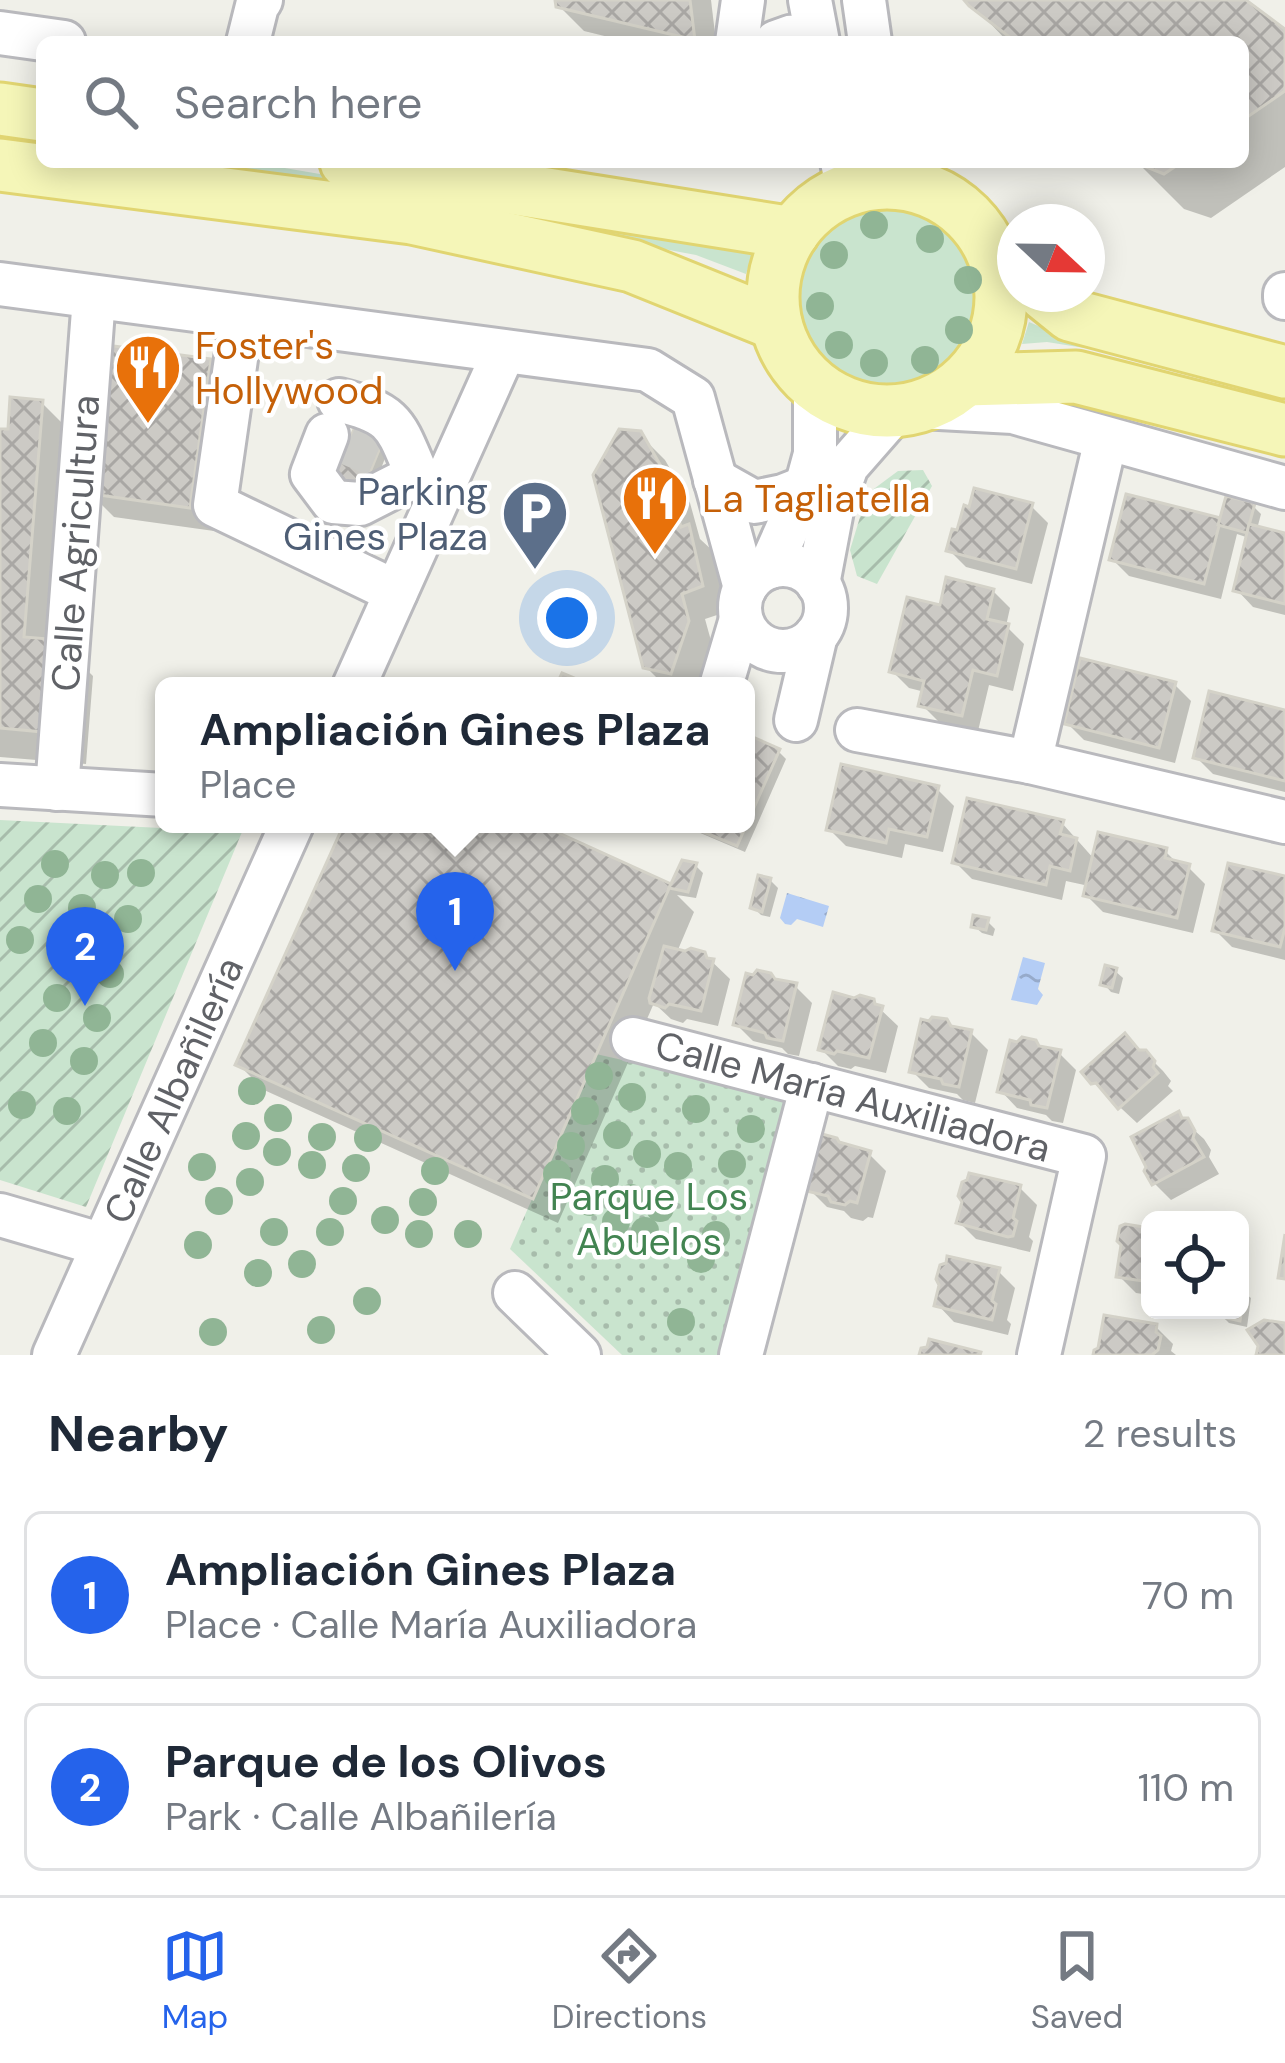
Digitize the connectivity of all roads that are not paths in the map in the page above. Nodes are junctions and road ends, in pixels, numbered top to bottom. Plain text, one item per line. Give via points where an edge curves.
1 (261, 0) edge
2 (743, 0) edge
3 (810, 0) edge
4 (865, 0) edge
5 (0, 33) edge
6 (250, 36) edge
7 (738, 36) edge
8 (817, 36) edge
9 (869, 36) edge
10 (36, 38) edge
11 (0, 109) edge
12 (36, 114) edge
13 (0, 165) edge
14 (384, 168) edge
15 (866, 174) edge
16 (793, 233) junction
17 (997, 254) edge
18 (0, 284) edge
19 (94, 297) junction
20 (1000, 312) edge
21 (1067, 312) edge
22 (242, 317) junction
23 (776, 325) junction
24 (354, 332) junction
25 (504, 352) junction
26 (1285, 372) edge
27 (966, 380) junction
28 (815, 387) junction
29 (909, 408) junction
30 (1285, 430) edge
31 (348, 434) junction
32 (1106, 439) junction
33 (715, 480) junction
34 (430, 481) junction
35 (806, 487) junction
36 (1285, 488) edge
37 (818, 584) junction
38 (752, 591) junction
39 (396, 592) junction
40 (816, 635) junction
41 (357, 677) edge
42 (724, 677) edge
43 (796, 719) dead end
44 (857, 730) dead end
45 (1030, 762) junction
46 (0, 785) edge
47 (57, 789) junction
48 (155, 794) edge
49 (1285, 822) edge
50 (288, 833) edge
51 (633, 1039) dead end
52 (812, 1085) junction
53 (0, 1215) edge
54 (104, 1245) junction
55 (514, 1293) dead end
56 (54, 1355) edge
57 (579, 1355) edge
58 (741, 1355) edge
59 (1039, 1355) edge

1 - 6 street
2 - 7 street
3 - 8 street
4 - 9 street
5 - 10 street
11 - 12 main road
13 - 23 main road via 412,218 632,266
14 - 16 main road
15 - 16 main road
15 - 17 main road via 951,202
16 - 23 main road via 772,293
18 - 19 street
19 - 22 street
19 - 47 street, Calle Agricultura
20 - 27 main road via 986,354
21 - 26 main road
22 - 24 street
22 - 39 street via 215,505
23 - 28 main road via 790,359
24 - 25 street
24 - 31 street
25 - 33 street via 648,370 693,398
25 - 34 street
27 - 29 main road
27 - 30 main road via 1076,377
28 - 29 main road via 872,411
28 - 35 street via 815,454
29 - 32 street via 1013,412
29 - 37 street via 847,466
31 - 34 street
31 - 34 street via 371,408 394,423
31 - 34 street via 312,474 333,502 360,504
32 - 36 street
32 - 45 street
33 - 35 street via 754,502
33 - 38 street
34 - 39 street
35 - 38 street
37 - 38 street via 783,565
37 - 40 street via 825,616
38 - 40 street via 755,641 794,649
38 - 42 street
39 - 41 street
40 - 43 street
44 - 45 street
45 - 49 street
46 - 47 street
47 - 48 street
50 - 54 street, Calle Albañilería
51 - 52 street, Calle María Auxiliadora
52 - 58 street
52 - 59 street, Calle María Auxiliadora via 1084,1156
53 - 54 street
54 - 56 street, Calle Albañilería
55 - 57 street

